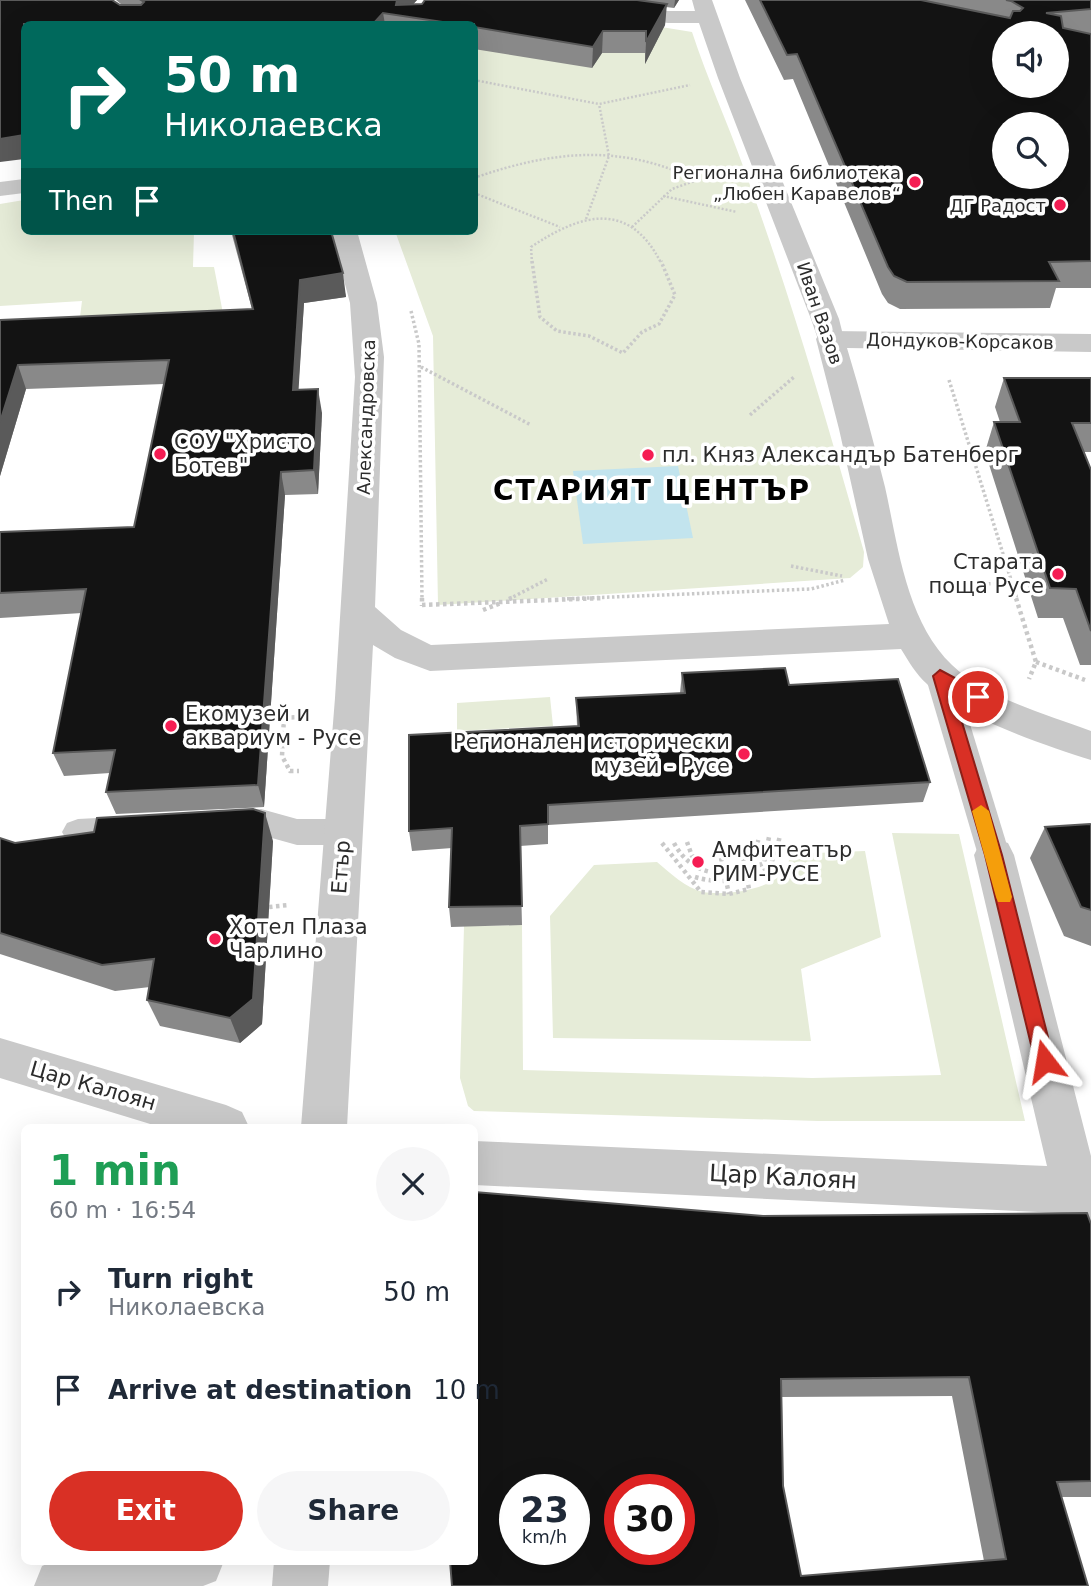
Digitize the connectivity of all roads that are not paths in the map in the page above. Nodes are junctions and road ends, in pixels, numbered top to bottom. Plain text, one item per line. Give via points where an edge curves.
1 (542, 0) edge
2 (706, 9) edge
3 (21, 186) edge
4 (0, 189) edge
5 (345, 235) edge
6 (830, 339) junction
7 (1091, 343) edge
8 (356, 607) junction
9 (911, 636) junction
10 (940, 676) junction
11 (1091, 746) edge
12 (78, 832) edge
13 (343, 832) junction
14 (994, 855) joint
15 (0, 1058) edge
16 (218, 1124) edge
17 (324, 1124) edge
18 (478, 1163) edge
19 (1084, 1190) edge
20 (1091, 1234) edge
21 (175, 1565) edge
22 (302, 1565) edge
23 (62, 1586) edge
24 (300, 1586) edge

1 - 2 street via 667,17
2 - 6 street, Иван Вазов
3 - 4 street
5 - 8 street, Александровска via 362,286 370,341
6 - 7 street, Дондуков-Корсаков
6 - 9 street, Иван Вазов via 892,582
8 - 9 street via 387,639 430,659
8 - 13 street, Етър
9 - 10 street, Иван Вазов via 919,653
10 - 11 street via 1014,715
10 - 14 lane
12 - 13 lane via 261,822 297,832
13 - 17 street, Етър
14 - 19 street
15 - 16 street, Цар Калоян
18 - 19 street, Цар Калоян
19 - 20 street
21 - 23 street
22 - 24 street

